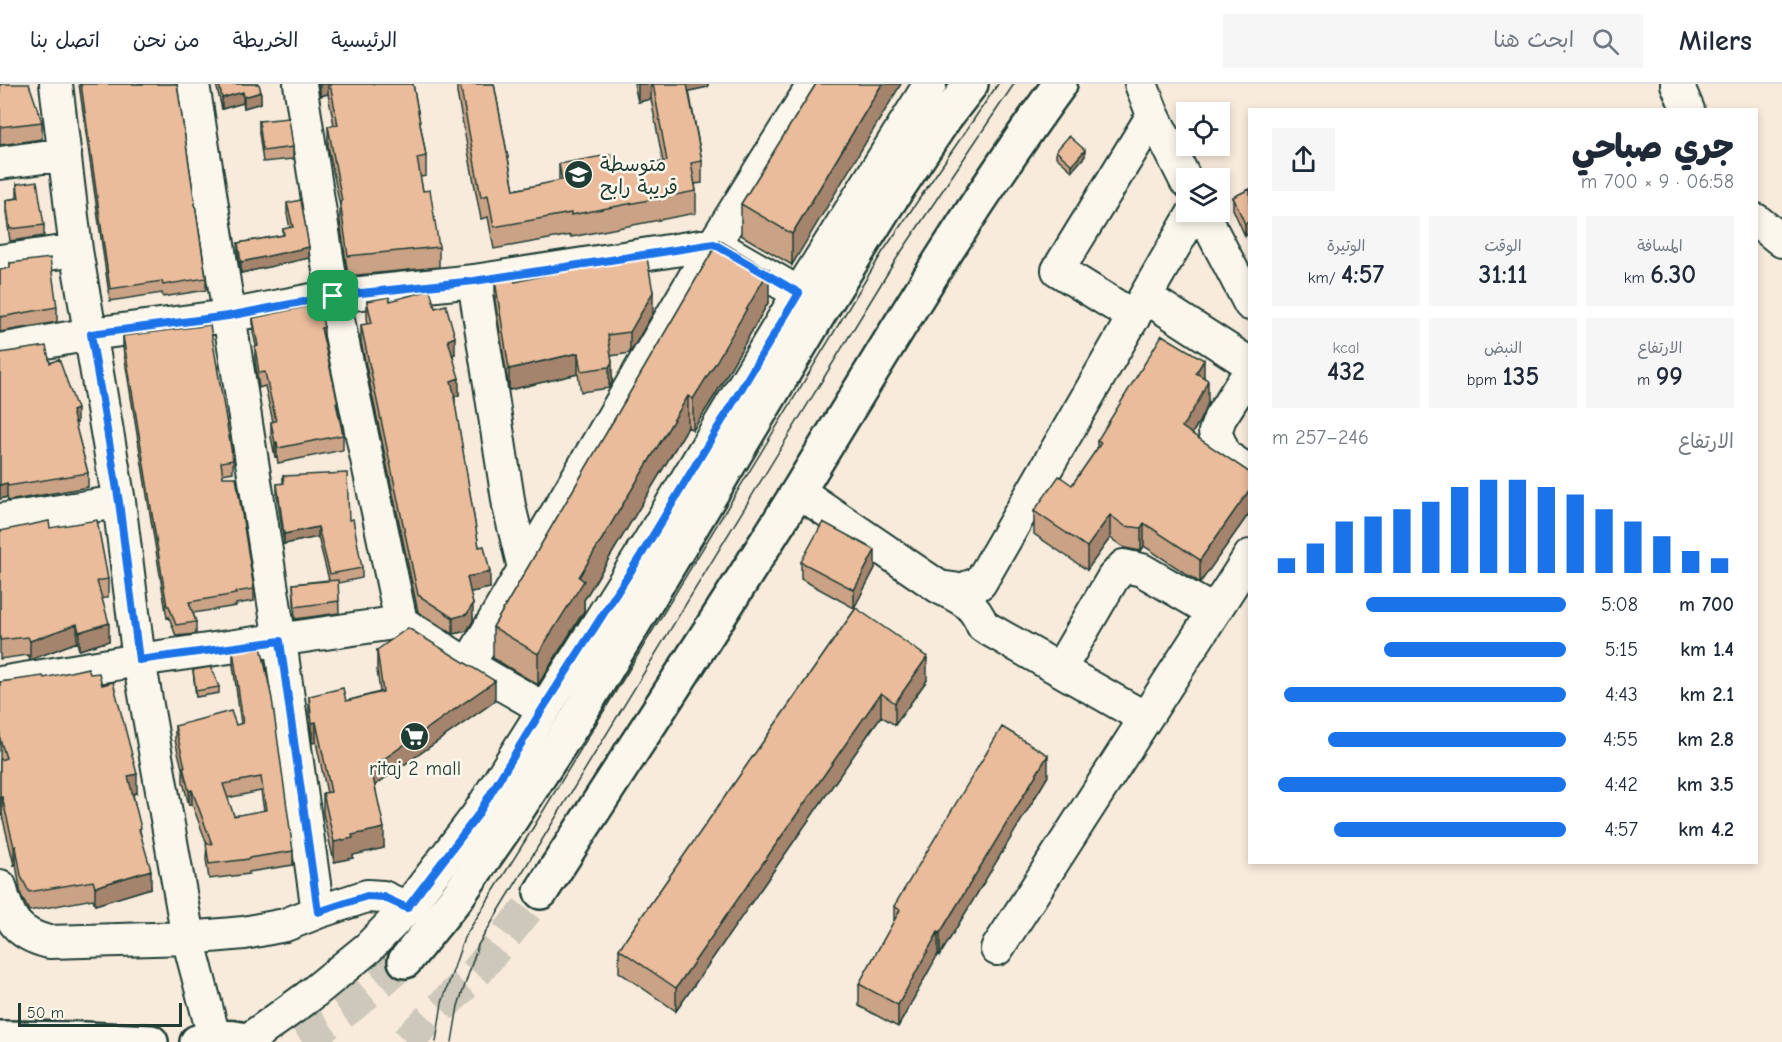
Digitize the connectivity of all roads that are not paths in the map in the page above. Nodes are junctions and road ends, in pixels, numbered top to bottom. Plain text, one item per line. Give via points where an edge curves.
1 (56, 84) edge
2 (193, 84) edge
3 (300, 84) edge
4 (814, 84) edge
5 (930, 84) edge
6 (970, 84) edge
7 (1060, 84) edge
8 (1141, 84) edge
9 (1677, 84) edge
10 (1687, 108) edge
11 (1153, 115) junction
12 (65, 154) junction
13 (0, 163) edge
14 (1180, 168) edge
15 (1188, 222) edge
16 (1207, 222) edge
17 (1758, 222) edge
18 (1782, 241) edge
19 (714, 244) junction
20 (76, 250) junction
21 (0, 261) edge
22 (474, 281) junction
23 (333, 296) junction
24 (811, 300) junction
25 (1248, 300) edge
26 (1140, 307) junction
27 (228, 316) junction
28 (91, 334) junction
29 (0, 350) edge
30 (1248, 363) edge
31 (1248, 374) edge
32 (1248, 471) edge
33 (798, 491) junction
34 (119, 502) junction
35 (706, 502) junction
36 (0, 520) edge
37 (643, 552) junction
38 (1248, 559) edge
39 (524, 568) junction
40 (939, 586) junction
41 (1214, 612) junction
42 (401, 622) junction
43 (280, 641) junction
44 (139, 660) junction
45 (468, 665) junction
46 (1060, 669) junction
47 (0, 683) edge
48 (543, 708) junction
49 (1145, 718) junction
50 (0, 886) edge
51 (541, 892) tunnel mouth
52 (407, 908) junction
53 (318, 912) junction
54 (188, 938) junction
55 (997, 949) dead end
56 (405, 961) tunnel mouth
57 (0, 1038) edge
58 (89, 1040) edge
59 (206, 1040) edge
60 (250, 1041) edge
61 (151, 1042) edge

1 - 12 street
2 - 27 street
3 - 23 street
4 - 19 street
5 - 24 street
6 - 24 main road via 890,200
7 - 33 main road via 1025,131 902,321
8 - 11 street
9 - 10 street
11 - 14 street
11 - 26 street via 1058,270
12 - 13 street
12 - 20 street
15 - 26 street
16 - 25 street
17 - 18 street
19 - 22 street
19 - 24 street
19 - 39 street
20 - 21 street
20 - 28 street
22 - 23 street
22 - 39 street via 509,506
23 - 27 street
23 - 42 street
24 - 35 main road
24 - 37 street
26 - 30 street
26 - 40 street via 980,583 960,590
27 - 28 street
27 - 43 street
28 - 29 street
28 - 34 street
31 - 32 street via 1215,432 1225,456
33 - 40 street
33 - 51 main road
34 - 36 street
34 - 44 street
35 - 37 main road
35 - 56 main road via 577,718 512,818 457,897
37 - 48 street
38 - 41 street
39 - 45 street
40 - 46 street via 969,602 983,626
41 - 46 street via 1142,570 1124,566 1113,578
41 - 49 street
42 - 43 street
42 - 45 street
43 - 44 street
43 - 53 street
44 - 47 street
44 - 54 street
45 - 48 street
46 - 49 street
48 - 52 street via 477,816
49 - 55 street
50 - 54 street via 14,923 35,939 48,942
52 - 53 street via 383,897 367,896
52 - 60 street via 368,948
53 - 54 street via 285,926
54 - 59 street
57 - 58 main road
58 - 61 main road
59 - 60 main road via 231,1037

